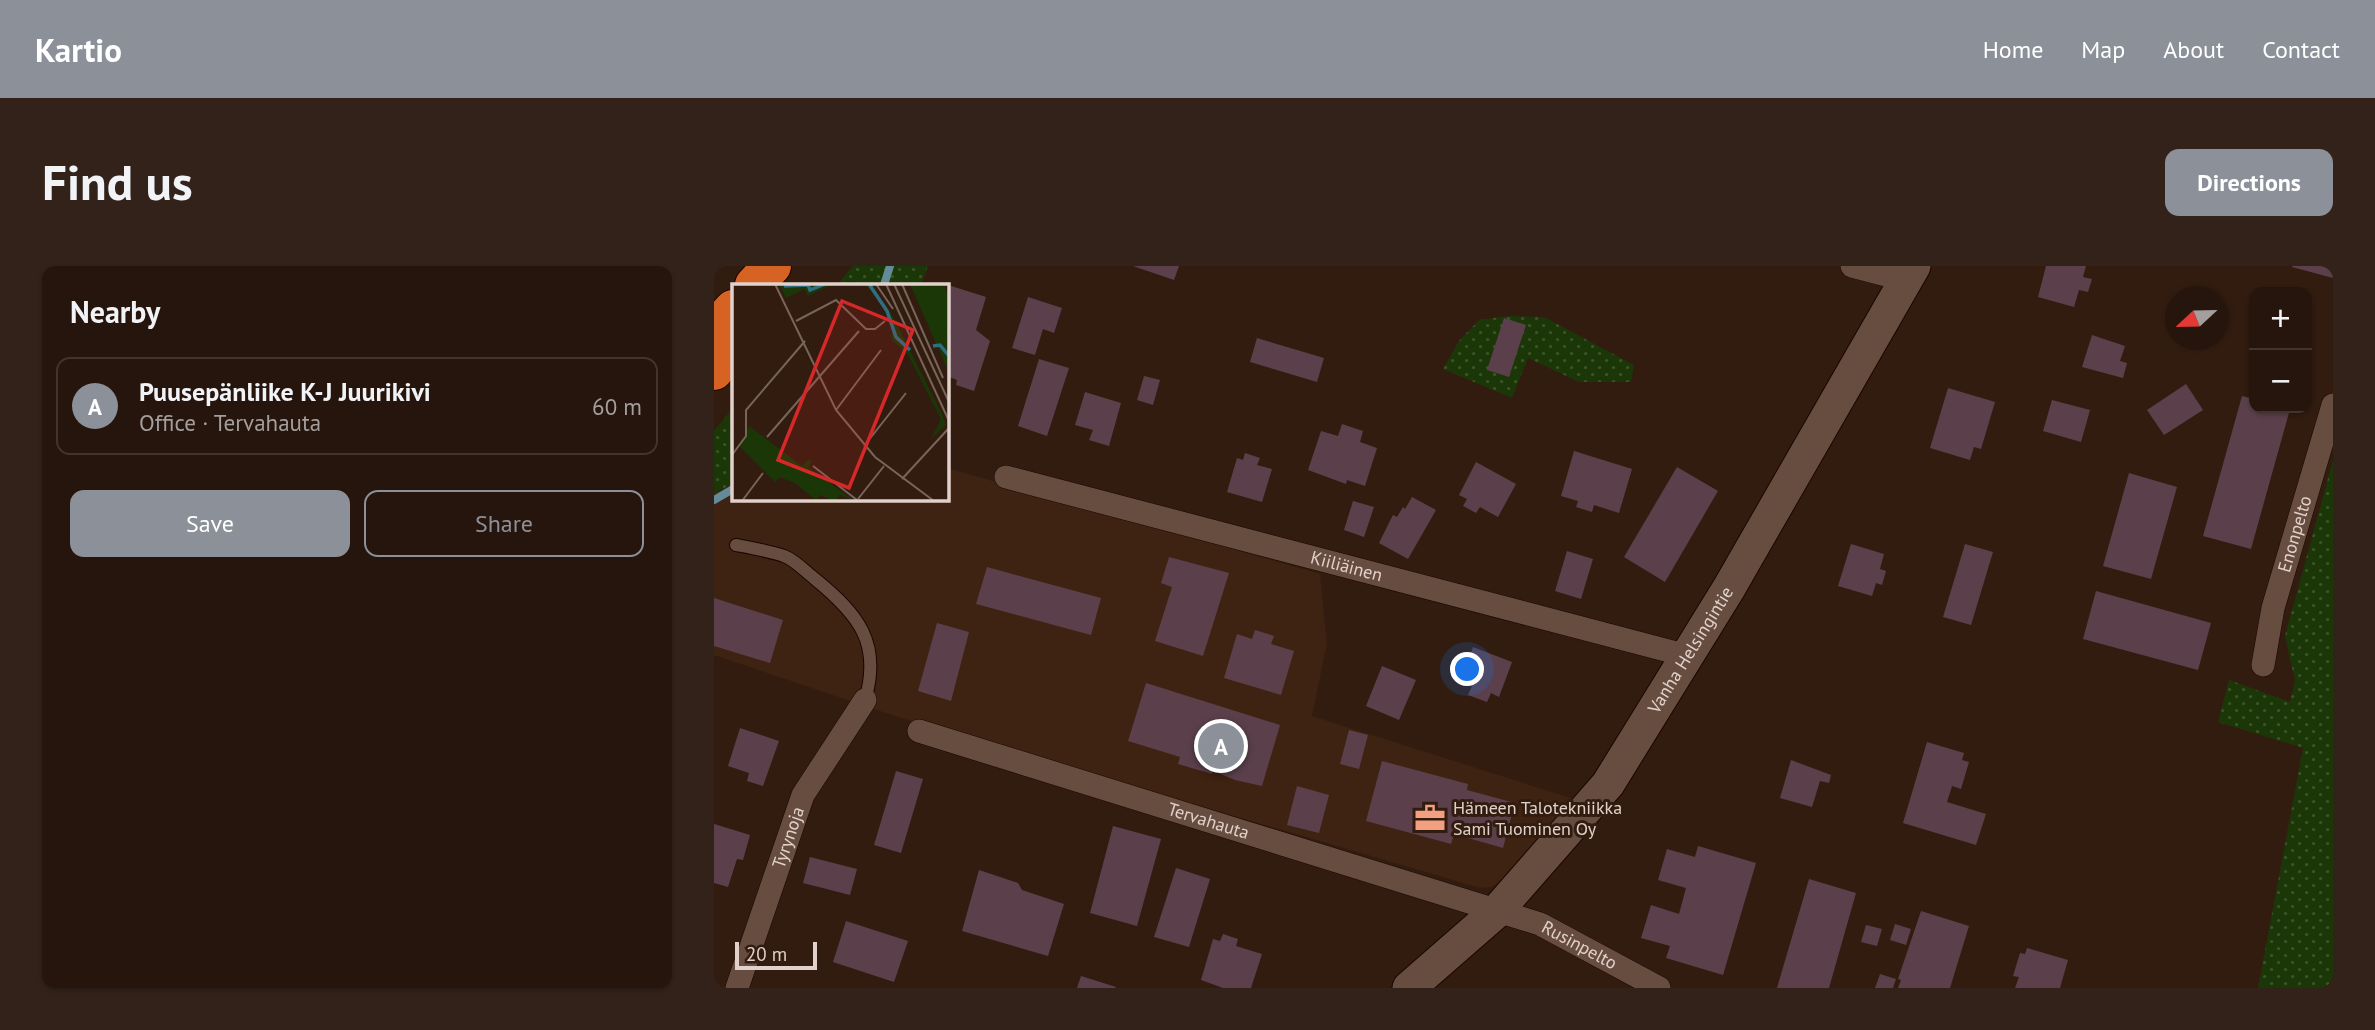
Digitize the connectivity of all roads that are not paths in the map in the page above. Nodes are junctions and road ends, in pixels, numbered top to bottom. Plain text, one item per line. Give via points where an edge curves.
1 (772, 266) edge
2 (783, 266) edge
3 (1852, 266) edge
4 (1910, 273) edge
5 (755, 284) edge
6 (772, 284) edge
7 (732, 310) edge
8 (714, 330) edge
9 (732, 344) edge
10 (714, 371) edge
11 (2333, 405) edge
12 (1006, 477) dead end
13 (736, 545) dead end
14 (1688, 656) junction
15 (2263, 665) dead end
16 (865, 700) joint
17 (919, 732) dead end
18 (1496, 912) junction
19 (737, 988) edge
20 (1409, 988) edge
21 (1659, 988) edge

1 - 5 highway
2 - 6 highway
3 - 4 street
4 - 14 street, Vanha Helsingintie
7 - 8 highway
9 - 10 highway
11 - 15 street, Enonpelto via 2273,608
12 - 14 street, Kiiliäinen
13 - 16 lane via 786,557 846,604 870,649 871,678
14 - 18 street, Vanha Helsingintie via 1608,784
16 - 19 street, Tyrynoja via 803,795
17 - 18 street, Tervahauta
18 - 20 street, Vanha Helsingintie
18 - 21 street, Rusinpelto via 1567,936

